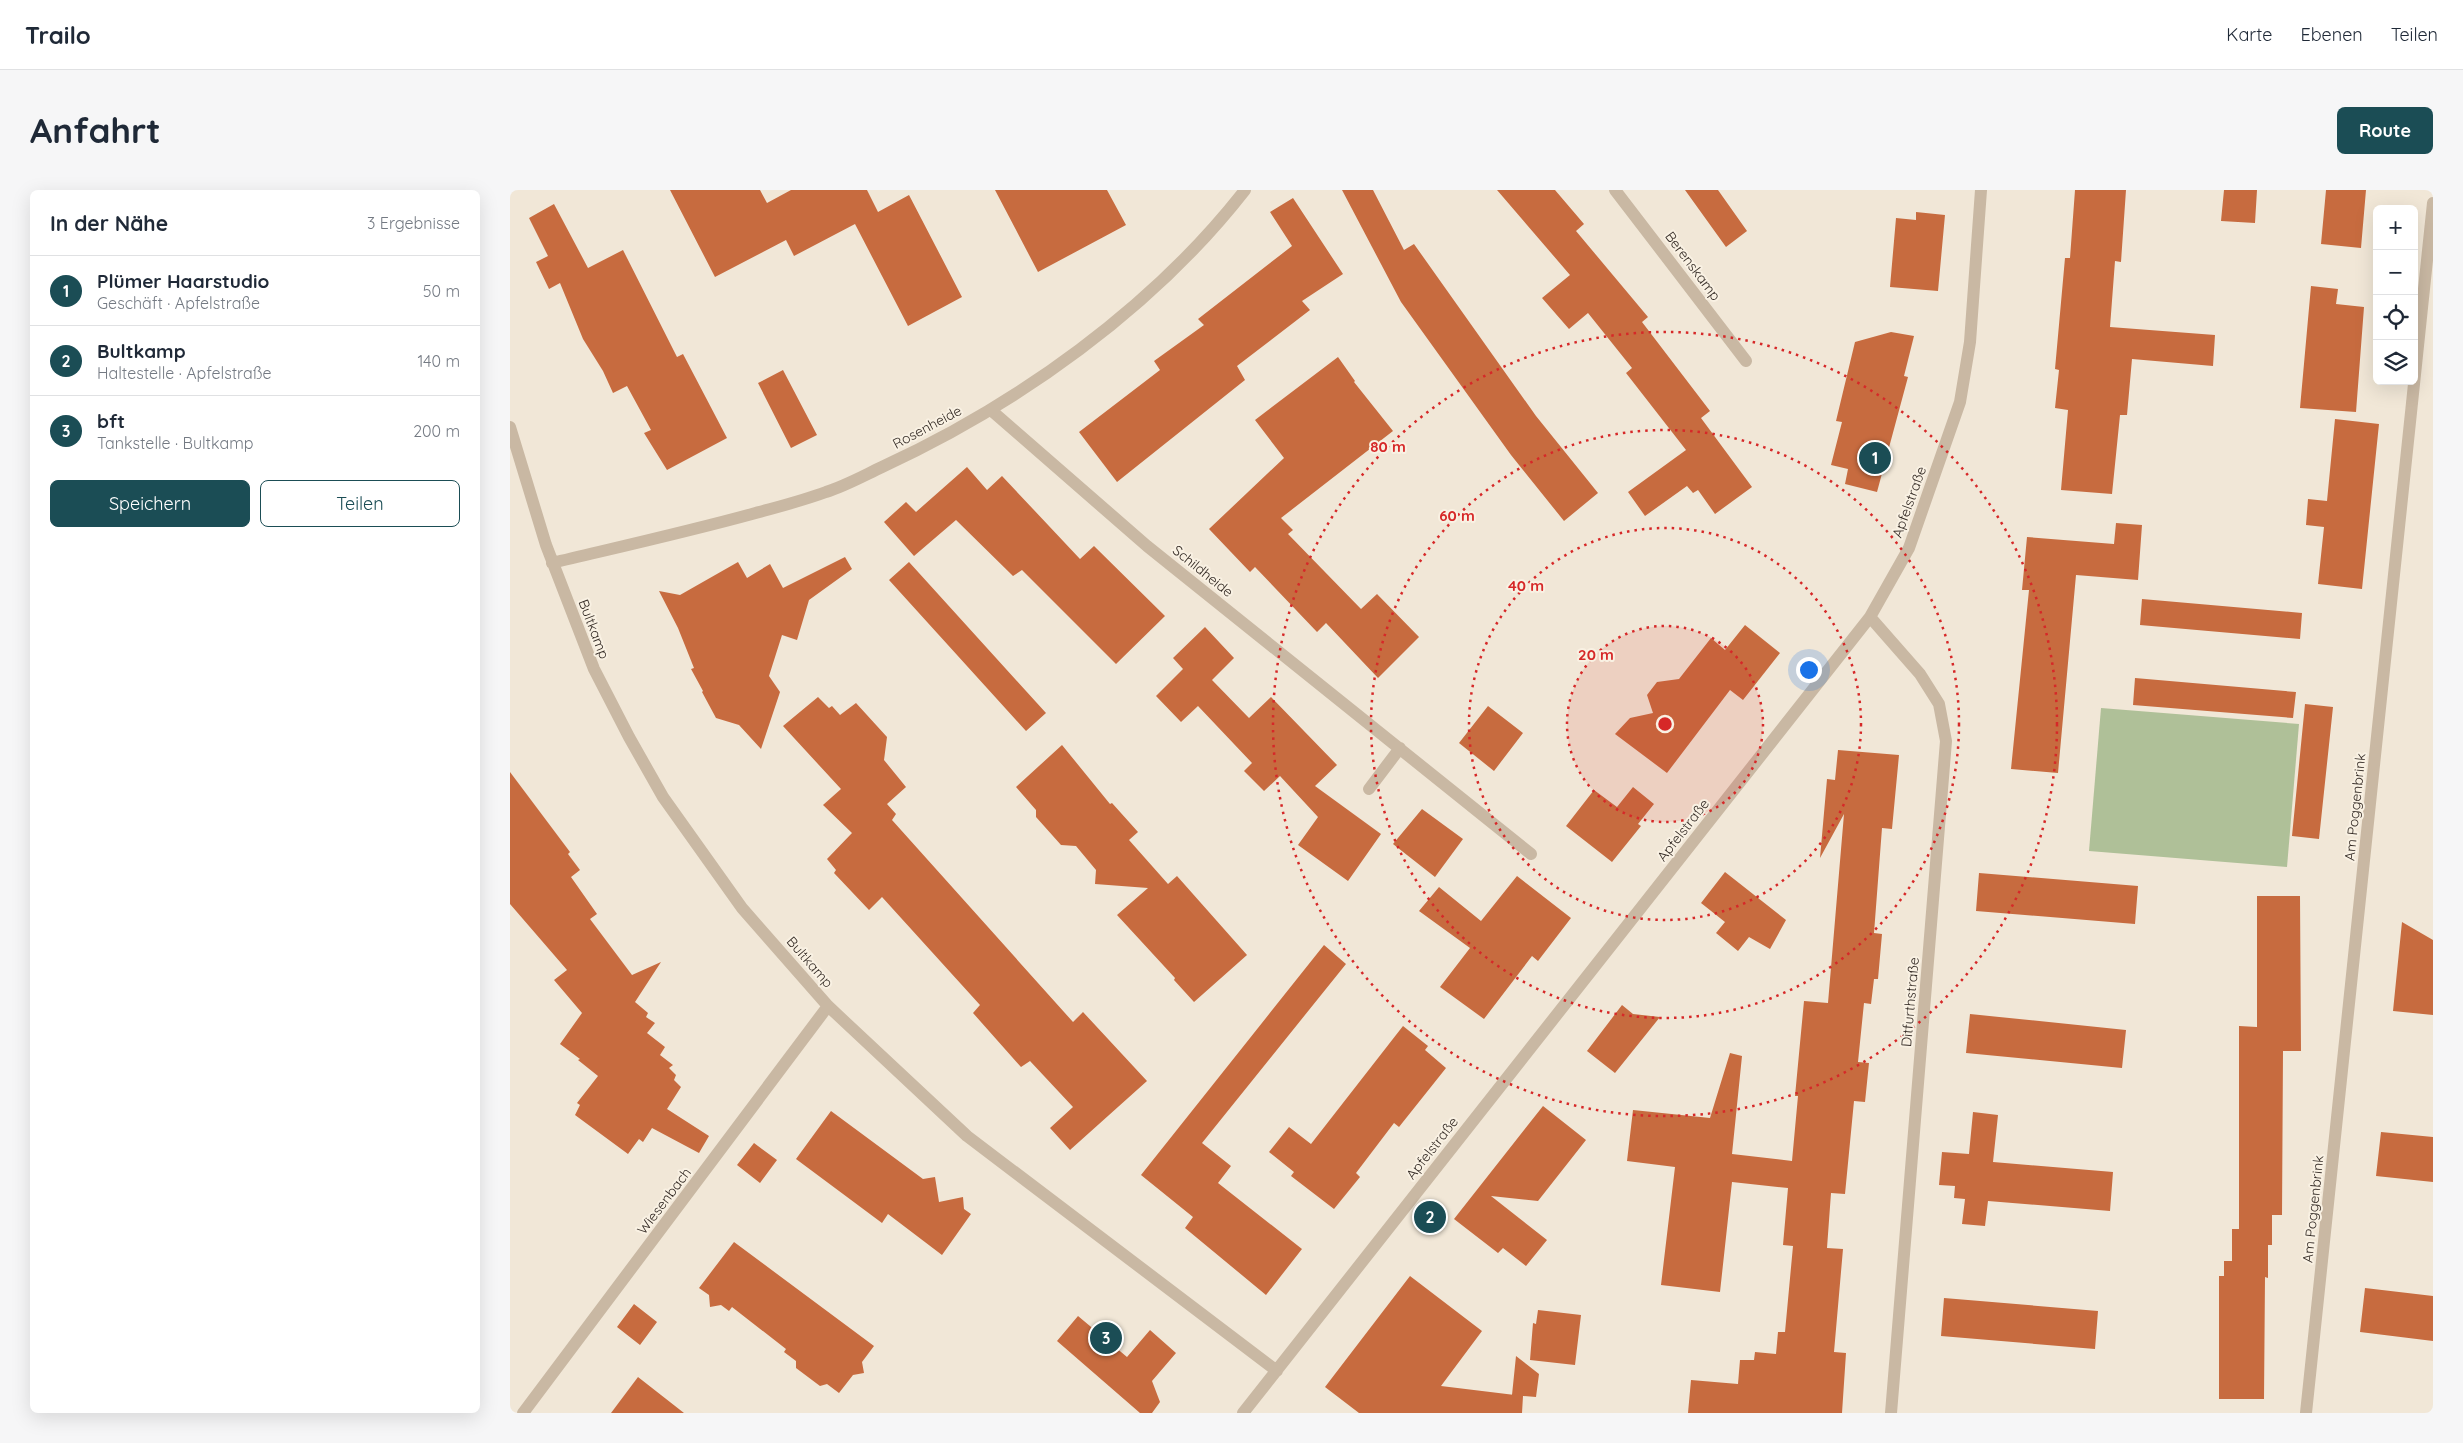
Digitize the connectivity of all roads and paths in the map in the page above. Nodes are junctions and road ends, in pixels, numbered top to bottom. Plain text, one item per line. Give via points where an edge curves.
1 (1245, 190) edge
2 (1615, 190) edge
3 (1981, 190) edge
4 (2433, 203) edge
5 (1746, 361) dead end
6 (992, 411) junction
7 (510, 427) edge
8 (552, 563) junction
9 (1870, 618) junction
10 (1400, 748) junction
11 (1368, 789) dead end
12 (1531, 854) dead end
13 (828, 1006) junction
14 (1277, 1371) junction
15 (523, 1413) edge
16 (1243, 1413) edge
17 (1891, 1413) edge
18 (2306, 1413) edge

1 - 6 street, Rosenheide via 1149,294
2 - 5 street, Berenskamp
3 - 9 street, Apfelstraße via 1970,342 1960,402 1909,548
4 - 18 street, Am Poggenbrink
6 - 8 street, Rosenheide via 907,456 827,492 727,521
6 - 10 street, Schildheide via 1147,546
7 - 8 street, Bultkamp
8 - 13 street, Bultkamp via 594,669 663,797 742,908
9 - 14 street, Apfelstraße
9 - 17 street, Ditfurthstraße via 1920,674 1939,704 1946,740
10 - 11 street
10 - 12 street, Schildheide
13 - 14 street, Bultkamp via 967,1136
13 - 15 street, Wiesenbach
14 - 16 street, Apfelstraße

